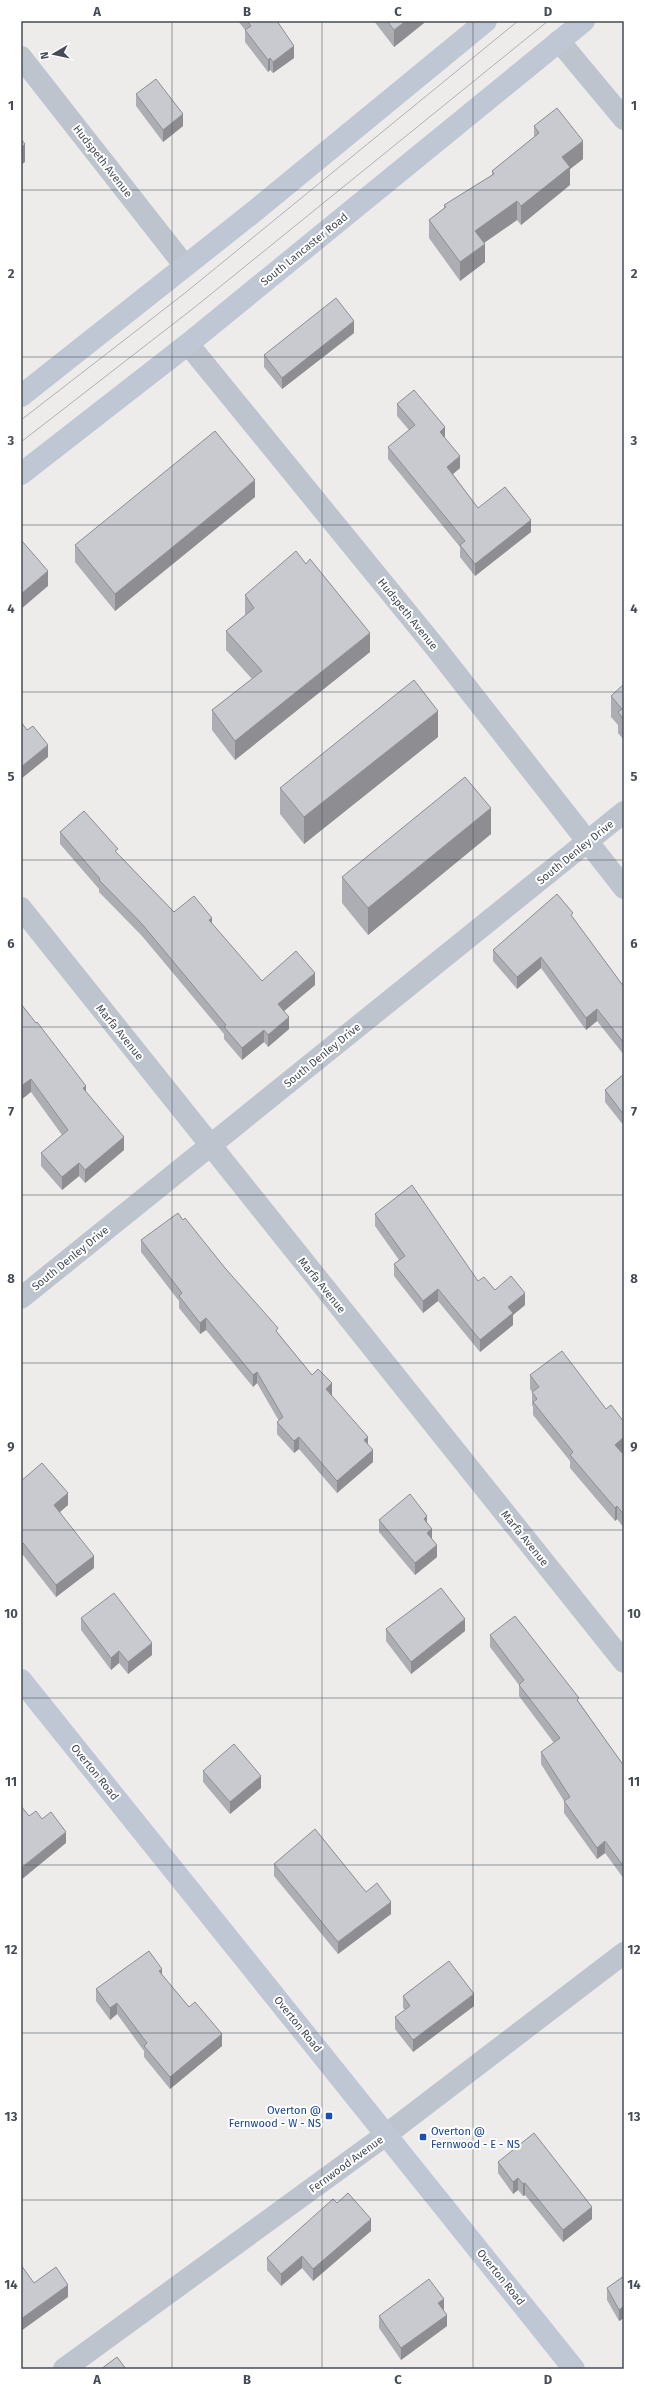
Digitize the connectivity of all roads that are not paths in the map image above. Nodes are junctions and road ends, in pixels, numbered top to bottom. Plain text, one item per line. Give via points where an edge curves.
1 (486, 21) edge
2 (584, 21) edge
3 (559, 41) junction
4 (21, 58) edge
5 (624, 118) edge
6 (185, 266) junction
7 (188, 344) junction
8 (21, 396) edge
9 (21, 474) edge
10 (624, 812) edge
11 (587, 842) junction
12 (624, 888) edge
13 (21, 908) edge
14 (210, 1145) junction
15 (21, 1298) edge
16 (624, 1662) edge
17 (21, 1680) edge
18 (624, 1953) edge
19 (387, 2134) junction
20 (64, 2369) edge
21 (574, 2369) edge

1 - 6 main road
2 - 3 main road, South Lancaster Road
3 - 5 street
3 - 7 main road, South Lancaster Road
4 - 6 street, Hudspeth Avenue
6 - 8 main road
7 - 9 main road, South Lancaster Road
7 - 11 street, Hudspeth Avenue via 435,647
10 - 11 street, South Denley Drive
11 - 12 street, Hudspeth Avenue
11 - 14 street, South Denley Drive
13 - 14 street, Marfa Avenue
14 - 15 street, South Denley Drive
14 - 16 street, Marfa Avenue
17 - 19 main road, Overton Road
18 - 19 street, Fernwood Avenue
19 - 20 street, Fernwood Avenue
19 - 21 main road, Overton Road

